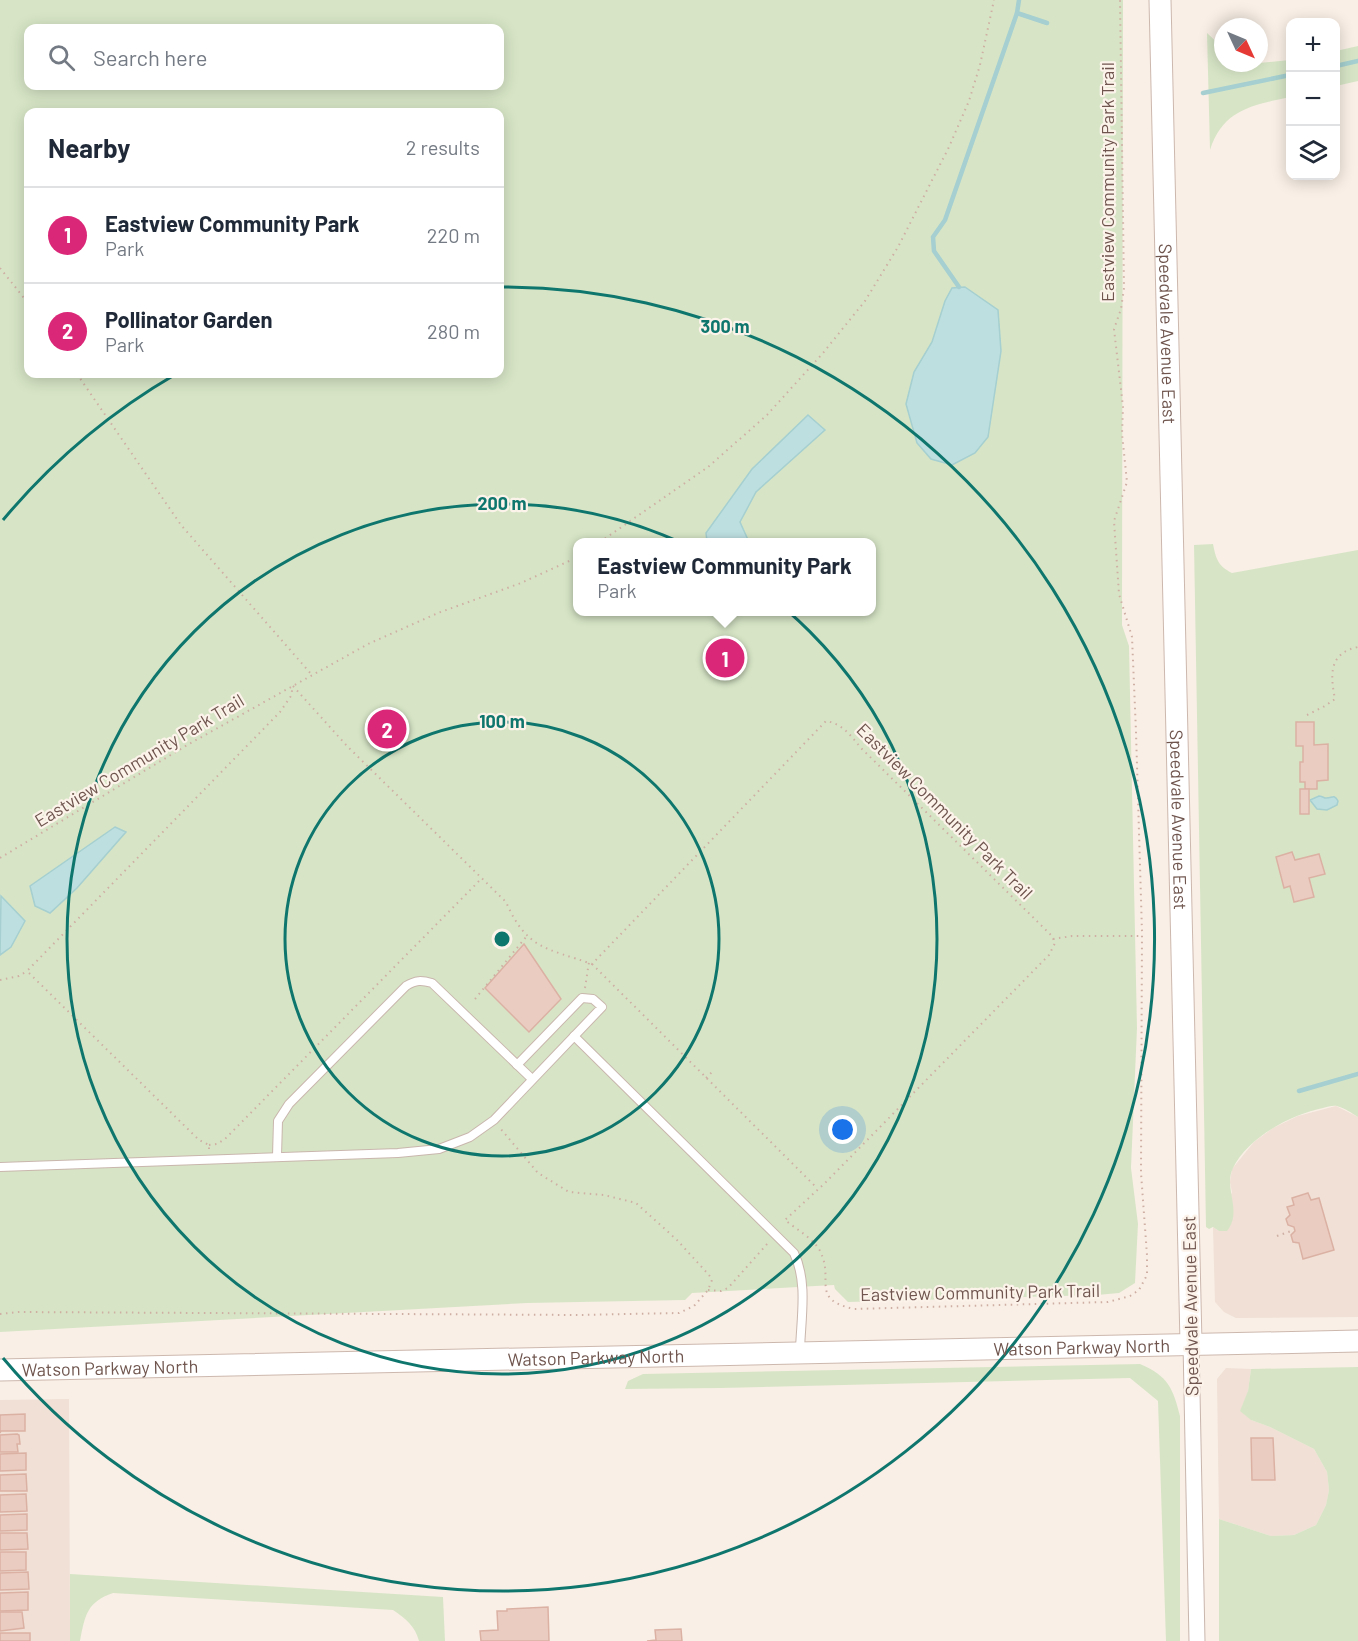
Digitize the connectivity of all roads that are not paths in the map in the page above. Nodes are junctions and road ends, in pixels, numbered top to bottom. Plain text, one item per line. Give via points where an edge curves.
1 (1160, 0) edge
2 (574, 1036) junction
3 (517, 1065) junction
4 (532, 1079) junction
5 (277, 1156) junction
6 (0, 1167) edge
7 (1358, 1341) edge
8 (1191, 1343) junction
9 (800, 1352) junction
10 (0, 1370) edge
11 (1197, 1641) edge

1 - 8 main road, Speedvale Avenue East
2 - 3 lane via 602,1007 593,999 584,997
2 - 4 lane
2 - 9 lane via 794,1253 802,1279
3 - 4 lane
3 - 5 lane via 432,983 414,981 282,1113 278,1121
4 - 5 lane via 494,1120 470,1137 439,1149
5 - 6 lane
7 - 8 main road, Watson Parkway North
8 - 9 main road, Watson Parkway North
8 - 11 street, Speedvale Avenue East
9 - 10 main road, Watson Parkway North

